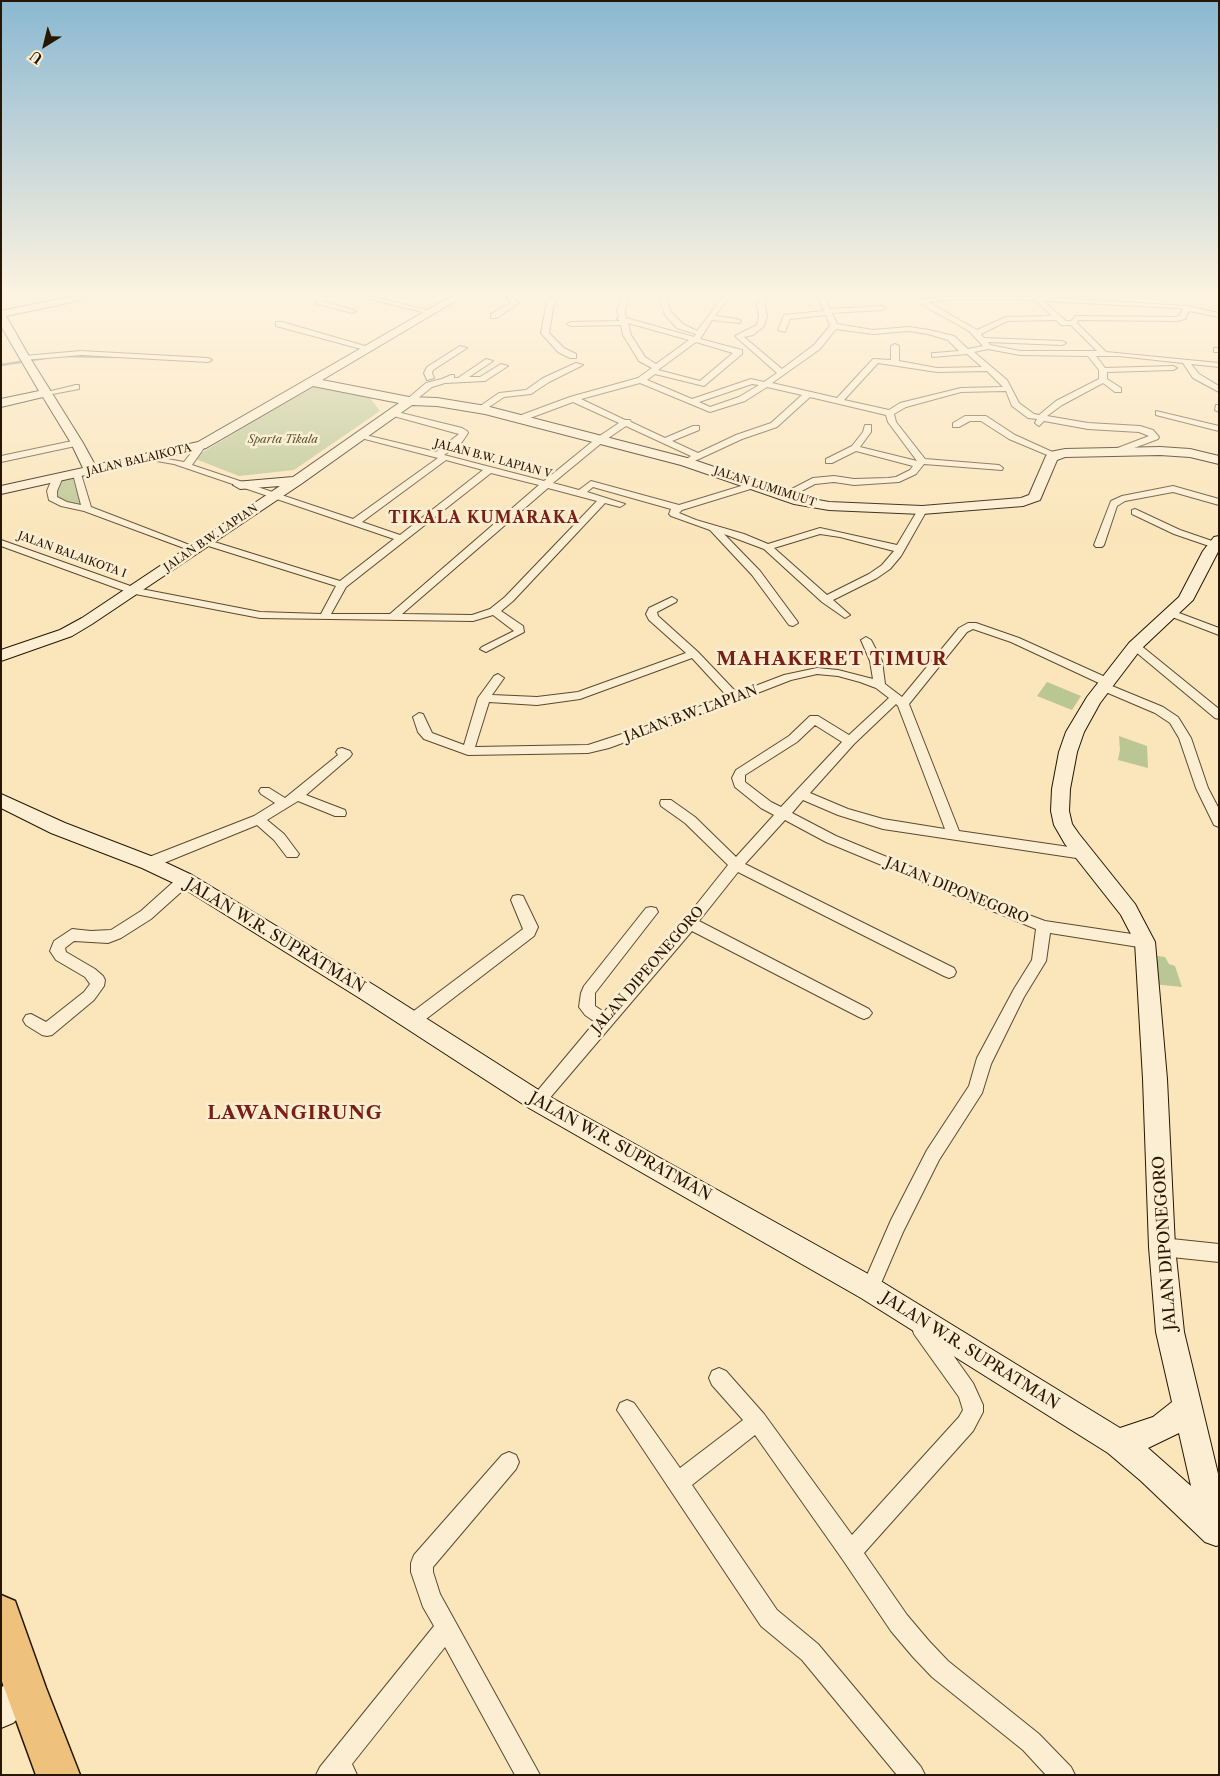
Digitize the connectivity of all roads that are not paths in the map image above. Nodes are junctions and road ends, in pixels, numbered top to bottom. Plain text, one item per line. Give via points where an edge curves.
1 (39, 380) edge
2 (315, 380) edge
3 (449, 380) edge
4 (546, 380) edge
5 (641, 380) joint
6 (688, 380) edge
7 (706, 380) edge
8 (771, 380) edge
9 (857, 380) edge
10 (944, 380) edge
11 (1001, 380) edge
12 (1103, 380) joint
13 (1200, 380) edge
14 (429, 381) joint
15 (312, 382) junction
16 (765, 385) junction
17 (76, 387) dead end
18 (1009, 389) junction
19 (1118, 390) dead end
20 (1219, 390) edge
21 (954, 392) junction
22 (47, 393) junction
23 (807, 395) junction
24 (385, 396) junction
25 (574, 399) junction
26 (409, 401) junction
27 (692, 402) junction
28 (838, 402) junction
29 (1, 403) edge
30 (480, 409) junction
31 (395, 412) junction
32 (890, 413) junction
33 (1159, 413) dead end
34 (519, 419) junction
35 (1040, 421) junction
36 (626, 422) junction
37 (956, 425) dead end
38 (868, 427) dead end
39 (696, 428) dead end
40 (1219, 429) edge
41 (360, 435) junction
42 (601, 439) junction
43 (666, 441) junction
44 (77, 443) junction
45 (202, 446) junction
46 (855, 448) junction
47 (1118, 451) junction
48 (1055, 455) junction
49 (442, 456) junction
50 (148, 457) junction
51 (1, 459) edge
52 (692, 459) junction
53 (1219, 460) edge
54 (829, 461) dead end
55 (921, 463) junction
56 (187, 467) junction
57 (999, 468) dead end
58 (489, 470) junction
59 (91, 471) junction
60 (77, 474) junction
61 (57, 479) junction
62 (296, 481) junction
63 (240, 485) junction
64 (545, 485) junction
65 (754, 485) junction
66 (1, 490) edge
67 (580, 494) junction
68 (272, 496) junction
69 (785, 496) junction
70 (603, 500) junction
71 (1219, 502) edge
72 (620, 504) dead end
73 (87, 508) junction
74 (679, 508) junction
75 (922, 510) junction
76 (1135, 512) dead end
77 (354, 522) junction
78 (716, 530) junction
79 (400, 538) junction
80 (1, 543) edge
81 (1217, 543) edge
82 (1099, 545) dead end
83 (200, 546) junction
84 (767, 547) junction
85 (900, 549) junction
86 (342, 585) junction
87 (134, 591) junction
88 (672, 600) dead end
89 (826, 600) junction
90 (494, 611) junction
91 (1171, 613) junction
92 (845, 615) dead end
93 (324, 617) junction
94 (393, 617) junction
95 (793, 623) dead end
96 (1219, 632) edge
97 (866, 640) dead end
98 (1135, 646) junction
99 (486, 649) dead end
100 (694, 654) junction
101 (1, 656) edge
102 (498, 678) dead end
103 (880, 685) junction
104 (1106, 685) junction
105 (484, 698) junction
106 (736, 699) junction
107 (899, 701) junction
108 (1219, 715) edge
109 (419, 717) dead end
110 (850, 741) junction
111 (468, 751) junction
112 (342, 752) dead end
113 (265, 791) dead end
114 (800, 794) junction
115 (296, 796) junction
116 (1, 800) edge
117 (666, 803) dead end
118 (285, 804) junction
119 (340, 814) dead end
120 (782, 814) junction
121 (259, 819) junction
122 (1219, 822) edge
123 (954, 835) junction
124 (292, 854) dead end
125 (1083, 854) junction
126 (149, 863) junction
127 (736, 865) junction
128 (185, 880) junction
129 (518, 900) dead end
130 (651, 912) dead end
131 (690, 923) junction
132 (1044, 926) junction
133 (1145, 942) junction
134 (949, 972) dead end
135 (864, 1013) dead end
136 (31, 1020) dead end
137 (604, 1020) junction
138 (412, 1021) junction
139 (537, 1101) junction
140 (1162, 1247) junction
141 (1219, 1253) edge
142 (870, 1289) junction
143 (913, 1316) junction
144 (719, 1378) dead end
145 (1187, 1408) junction
146 (627, 1410) dead end
147 (756, 1421) junction
148 (1118, 1443) junction
149 (509, 1462) dead end
150 (678, 1483) junction
151 (1217, 1535) edge
152 (851, 1552) junction
153 (1, 1615) edge
154 (446, 1627) junction
155 (10, 1680) edge
156 (337, 1770) edge
157 (58, 1775) edge
158 (528, 1775) edge
159 (913, 1775) edge
160 (1063, 1775) edge

1 - 22 street
2 - 15 street, JALAN BALAIKOTA
3 - 14 street
4 - 30 street via 528,392 502,396
5 - 25 street
5 - 27 street
6 - 7 street via 701,384
8 - 16 street
9 - 28 street
10 - 21 street
11 - 18 street
12 - 19 street
12 - 35 street via 1059,403
13 - 20 street
14 - 26 street
15 - 24 street
15 - 45 street, JALAN BALAIKOTA
16 - 23 street
16 - 27 street via 746,382
16 - 27 street via 742,399 710,410
17 - 22 street
18 - 21 street
18 - 35 street via 1015,404
21 - 32 street via 903,405
22 - 29 street
22 - 44 street
23 - 28 street
23 - 52 street via 774,425
24 - 26 street
24 - 31 street
25 - 34 street
25 - 36 street
26 - 30 street, JALAN LUMIMUUT
26 - 31 street, JALAN B.W. LAPIAN
28 - 32 street
30 - 34 street, JALAN LUMIMUUT
31 - 41 street, JALAN B.W. LAPIAN
31 - 49 street via 464,433
32 - 55 street via 892,422
33 - 40 street
34 - 42 street, JALAN LUMIMUUT
35 - 47 street via 1140,429 1155,437
36 - 42 street
36 - 43 street
37 - 48 street via 968,418 983,418 1012,437
38 - 46 street
39 - 43 street
41 - 49 street, JALAN B.W. LAPIAN V
41 - 62 street, JALAN B.W. LAPIAN
42 - 52 street, JALAN LUMIMUUT
42 - 64 street
43 - 52 street
44 - 51 street
44 - 59 street
45 - 50 street, JALAN BALAIKOTA
45 - 56 street
46 - 54 street
46 - 55 street
47 - 48 street
47 - 53 street via 1181,452
48 - 75 street, JALAN LUMIMUUT via 1037,493 1030,500
49 - 58 street, JALAN B.W. LAPIAN V
49 - 77 street
50 - 56 street
50 - 59 street, JALAN BALAIKOTA
52 - 65 street, JALAN LUMIMUUT
55 - 57 street
55 - 69 street via 913,472 899,479 819,480
56 - 63 street
58 - 64 street, JALAN B.W. LAPIAN V
58 - 79 street
59 - 60 street, JALAN BALAIKOTA
60 - 61 street, JALAN BALAIKOTA
60 - 73 street
61 - 66 street, JALAN BALAIKOTA
61 - 73 street via 52,498
62 - 63 street
62 - 68 street, JALAN B.W. LAPIAN
63 - 68 street
64 - 67 street, JALAN B.W. LAPIAN V
64 - 94 street
65 - 69 street, JALAN LUMIMUUT
65 - 74 street
67 - 70 street, JALAN B.W. LAPIAN V
67 - 74 street via 591,484
68 - 77 street
68 - 83 street, JALAN B.W. LAPIAN
69 - 75 street, JALAN LUMIMUUT via 829,506
70 - 72 street, JALAN B.W. LAPIAN V
70 - 90 street
71 - 82 street via 1173,489 1118,501 1112,506
73 - 83 street
74 - 78 street via 674,511 676,516
75 - 85 street
76 - 81 street via 1177,532
77 - 79 street
78 - 84 street
78 - 95 street via 756,572
79 - 86 street
80 - 87 street, JALAN BALAIKOTA I
81 - 91 street, JALAN DIPONEGORO via 1191,590
83 - 86 street
83 - 87 street, JALAN B.W. LAPIAN
84 - 85 street via 825,531
84 - 89 street
85 - 89 street via 880,572
86 - 93 street
87 - 93 street, JALAN BALAIKOTA I via 246,613
87 - 101 street, JALAN B.W. LAPIAN via 66,633
88 - 100 street via 651,614
89 - 92 street
90 - 94 street, JALAN BALAIKOTA I via 459,619
90 - 99 street via 519,628 519,632
91 - 96 street
91 - 98 street, JALAN DIPONEGORO
93 - 94 street, JALAN BALAIKOTA I
97 - 103 street via 876,661
98 - 104 street, JALAN DIPONEGORO
98 - 108 street
100 - 105 street via 580,695 537,701
100 - 106 street
102 - 105 street
103 - 106 street, JALAN B.W. LAPIAN via 863,678 818,671 788,677
103 - 107 street, JALAN B.W. LAPIAN
104 - 107 street, JALAN DIPEONEGORO via 1015,640 972,625 963,630
104 - 122 street via 1174,720 1185,738 1202,788
104 - 125 street, JALAN DIPONEGORO via 1093,700 1075,732 1060,789 1064,825
105 - 111 street
106 - 111 street, JALAN B.W. LAPIAN via 588,749
107 - 110 street, JALAN DIPEONEGORO
107 - 123 street
109 - 111 street, JALAN B.W. LAPIAN via 428,736
110 - 114 street, JALAN DIPEONEGORO
110 - 120 street via 814,719 793,739 740,773 739,784 745,790
112 - 115 street via 346,754
113 - 118 street
114 - 120 street, JALAN DIPEONEGORO
114 - 123 street via 883,824
115 - 118 street
115 - 119 street
116 - 126 street, JALAN W.R. SUPRATMAN via 58,828
117 - 127 street via 690,820
118 - 121 street
120 - 127 street, JALAN DIPEONEGORO
120 - 132 street, JALAN DIPONEGORO via 831,839
121 - 124 street
121 - 126 street
123 - 125 street
125 - 133 street, JALAN DIPONEGORO via 1128,910
126 - 128 street, JALAN W.R. SUPRATMAN
127 - 131 street, JALAN DIPEONEGORO
127 - 134 street
128 - 136 street via 146,915 116,934 97,937 72,935 59,945 57,951 61,956 90,973 98,980 97,986 47,1030
128 - 138 street, JALAN W.R. SUPRATMAN
129 - 138 street via 531,927 529,932
130 - 137 street via 591,986 588,1007
131 - 135 street
131 - 137 street, JALAN DIPEONEGORO
132 - 133 street, JALAN DIPONEGORO
132 - 142 street via 1039,960 983,1063 976,1088 933,1154
133 - 140 street, JALAN DIPONEGORO
137 - 139 street, JALAN DIPEONEGORO
138 - 139 street, JALAN W.R. SUPRATMAN
139 - 142 street, JALAN W.R. SUPRATMAN
140 - 141 street
140 - 145 street, JALAN DIPONEGORO via 1170,1332
142 - 143 street, JALAN W.R. SUPRATMAN
143 - 148 street, JALAN W.R. SUPRATMAN
143 - 152 street via 966,1390 973,1412 966,1424
144 - 147 street
145 - 148 street via 1163,1427
145 - 151 street, JALAN DIPONEGORO
146 - 150 street
147 - 150 street
147 - 152 street
148 - 151 street, JALAN W.R. SUPRATMAN via 1152,1470
149 - 154 street via 422,1563 431,1599
150 - 159 street via 769,1618 810,1652
152 - 160 street via 899,1623 940,1669 1031,1742
153 - 155 highway
154 - 156 street
154 - 158 street
155 - 157 highway

